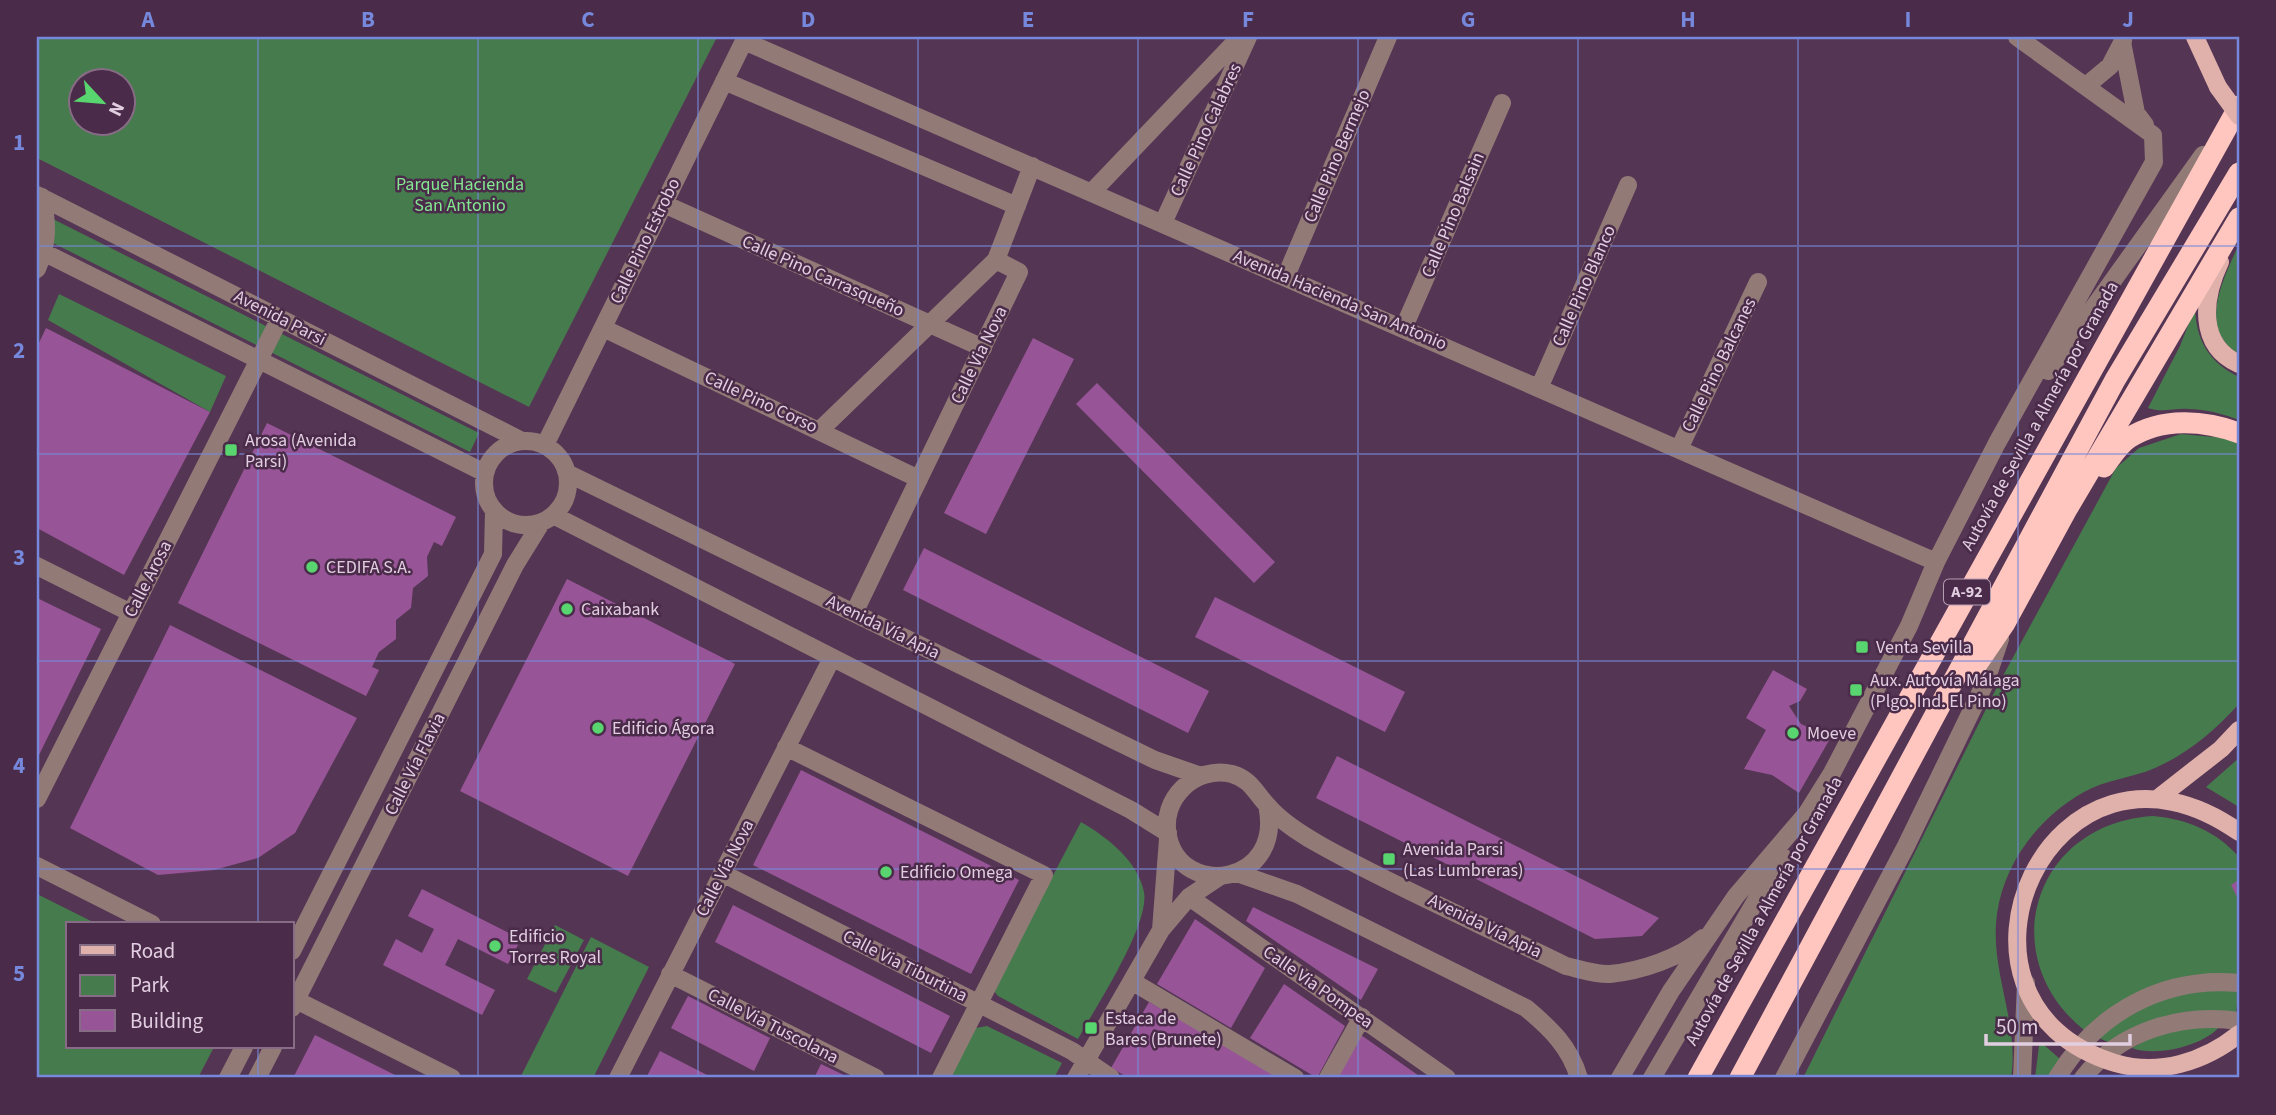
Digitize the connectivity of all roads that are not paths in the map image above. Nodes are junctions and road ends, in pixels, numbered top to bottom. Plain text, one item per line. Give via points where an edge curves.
1 (1240, 37) edge
2 (1388, 37) edge
3 (2017, 37) edge
4 (2195, 37) edge
5 (745, 39) edge
6 (2123, 39) edge
7 (724, 81) junction
8 (2086, 86) junction
9 (1502, 103) dead end
10 (2239, 105) edge
11 (2239, 116) edge
12 (2153, 135) junction
13 (1032, 166) junction
14 (2239, 173) edge
15 (1628, 185) dead end
16 (1092, 192) junction
17 (39, 196) edge
18 (664, 204) junction
19 (1017, 206) junction
20 (2239, 220) edge
21 (1163, 222) junction
22 (41, 251) edge
23 (996, 260) junction
24 (37, 269) edge
25 (1286, 276) junction
26 (1758, 282) dead end
27 (280, 318) junction
28 (929, 323) junction
29 (1404, 327) junction
30 (603, 328) junction
31 (983, 348) junction
32 (259, 360) junction
33 (2239, 364) edge
34 (1540, 386) junction
35 (820, 430) junction
36 (2239, 433) edge
37 (522, 441) junction
38 (1997, 443) junction
39 (545, 445) junction
40 (1680, 447) junction
41 (485, 473) junction
42 (567, 473) junction
43 (919, 479) junction
44 (2066, 511) junction
45 (495, 512) junction
46 (547, 519) junction
47 (1936, 562) junction
48 (37, 566) edge
49 (131, 613) junction
50 (854, 613) junction
51 (2005, 623) junction
52 (832, 658) junction
53 (2239, 730) edge
54 (786, 747) junction
55 (1919, 749) junction
56 (1201, 776) junction
57 (37, 799) edge
58 (2157, 799) junction
59 (1267, 805) junction
60 (1807, 813) junction
61 (2239, 832) edge
62 (1168, 835) junction
63 (37, 866) edge
64 (722, 873) junction
65 (1228, 875) junction
66 (1189, 897) junction
67 (148, 922) edge
68 (1714, 929) junction
69 (1161, 930) junction
70 (294, 947) edge
71 (670, 974) junction
72 (1133, 982) junction
73 (2026, 983) junction
74 (2239, 983) edge
75 (294, 1004) edge
76 (978, 1004) junction
77 (1362, 1017) junction
78 (2239, 1021) edge
79 (2239, 1034) edge
80 (2079, 1047) junction
81 (243, 1048) edge
82 (272, 1048) edge
83 (2213, 1052) junction
84 (2239, 1054) edge
85 (2104, 1059) junction
86 (1080, 1070) edge
87 (2148, 1073) edge
88 (228, 1078) edge
89 (257, 1078) edge
90 (452, 1078) edge
91 (618, 1078) edge
92 (876, 1078) edge
93 (941, 1078) edge
94 (1111, 1078) edge
95 (1295, 1078) edge
96 (1328, 1078) edge
97 (1447, 1078) edge
98 (1579, 1078) edge
99 (1620, 1078) edge
100 (1652, 1078) edge
101 (1698, 1078) edge
102 (1740, 1078) edge
103 (1784, 1078) edge
104 (2022, 1078) edge
105 (2057, 1078) edge
106 (2083, 1078) edge

1 - 16 street
1 - 21 street, Calle Pino Calabres
2 - 25 street, Calle Pino Bermejo
3 - 8 street
4 - 11 main road, bridge via 2218,87
5 - 7 street, Calle Pino Estrobo
5 - 13 street, Avenida Hacienda San Antonio
6 - 8 street via 2110,66
6 - 12 street via 2136,113
7 - 18 street, Calle Pino Estrobo
7 - 19 street
8 - 12 street
9 - 29 street, Calle Pino Balsain
10 - 38 street
10 - 101 highway, Autovía de Sevilla a Almería por Granada / A-92
12 - 38 street via 2154,162
13 - 16 street, Avenida Hacienda San Antonio
13 - 19 street
14 - 55 highway, A-92 via 2115,380
15 - 34 street, Calle Pino Blanco
16 - 21 street, Avenida Hacienda San Antonio
17 - 22 street via 48,226
17 - 27 street, Avenida Parsi
18 - 28 street, Calle Pino Carrasqueño
18 - 30 street, Calle Pino Estrobo
19 - 23 street
20 - 33 main road via 2206,305 2208,333 2225,358
20 - 44 highway
21 - 25 street, Avenida Hacienda San Antonio
22 - 24 street
22 - 32 street
23 - 28 street
23 - 31 street, Calle Via Nova via 1019,272
25 - 29 street, Avenida Hacienda San Antonio
26 - 40 street, Calle Pino Balcanes
27 - 32 street, Calle Arosa
27 - 37 street, Avenida Parsi
28 - 31 street, Calle Pino Carrasqueño
28 - 35 street
29 - 34 street, Avenida Hacienda San Antonio
30 - 35 street, Calle Pino Corso
30 - 39 street, Calle Pino Estrobo
31 - 43 street, Calle Via Nova
32 - 41 street
32 - 49 street, Calle Arosa
34 - 40 street, Avenida Hacienda San Antonio
35 - 43 street, Calle Pino Corso
36 - 44 highway via 2188,422 2160,425 2128,439
37 - 39 street
37 - 41 street via 498,451
38 - 47 street
39 - 42 street via 563,462
40 - 47 street, Avenida Hacienda San Antonio
41 - 45 street via 487,500
42 - 46 street via 566,496
42 - 50 street, Avenida Vía Apia
43 - 50 street, Calle Via Nova
44 - 51 highway
45 - 46 street via 516,524
45 - 70 street, Calle Vía Flavia via 493,554
46 - 52 street
46 - 75 street, Calle Vía Flavia via 515,565
47 - 60 street via 1909,626
48 - 49 street
49 - 57 street, Calle Arosa
50 - 56 street, Avenida Vía Apia via 1155,760
51 - 55 highway
51 - 103 street via 1986,681
52 - 54 street, Calle Via Nova
52 - 62 street via 1130,810
53 - 58 main road
54 - 64 street, Calle Via Nova
54 - 76 street via 1044,875
55 - 102 highway, A-92
56 - 59 street via 1217,772 1247,781
56 - 62 street via 1177,794 1170,807
58 - 61 main road via 2187,803
58 - 73 main road via 2098,810 2067,828 2049,846 2025,887 2018,911 2018,947
59 - 65 street via 1270,821 1265,845 1251,865
59 - 68 street, Avenida Vía Apia via 1322,846 1566,966 1609,974 1651,964 1691,948
60 - 68 street
60 - 100 street
62 - 65 street via 1187,866 1202,874
62 - 69 street
63 - 67 street
64 - 71 street, Calle Via Nova
64 - 76 street, Calle Via Tiburtina
65 - 66 street
65 - 98 street via 1297,894 1526,1008 1556,1033
66 - 69 street
66 - 77 street, Calle Via Pompea
68 - 99 street
69 - 72 street
71 - 91 street, Calle Via Nova
71 - 92 street, Calle Via Tuscolana
72 - 86 street
72 - 95 street
73 - 80 main road via 2047,1019
73 - 104 street
74 - 80 street via 2197,983 2159,992 2118,1011
75 - 90 street
76 - 86 street, Calle Via Tiburtina via 1072,1051
76 - 93 street
77 - 96 street
77 - 97 street, Calle Via Pompea
78 - 85 street via 2204,1018 2162,1025 2127,1041
79 - 83 main road
80 - 85 main road
80 - 105 street
81 - 88 street
82 - 89 street
83 - 84 main road
83 - 87 main road
85 - 87 main road
85 - 106 street
86 - 94 street, Calle Via Tiburtina

